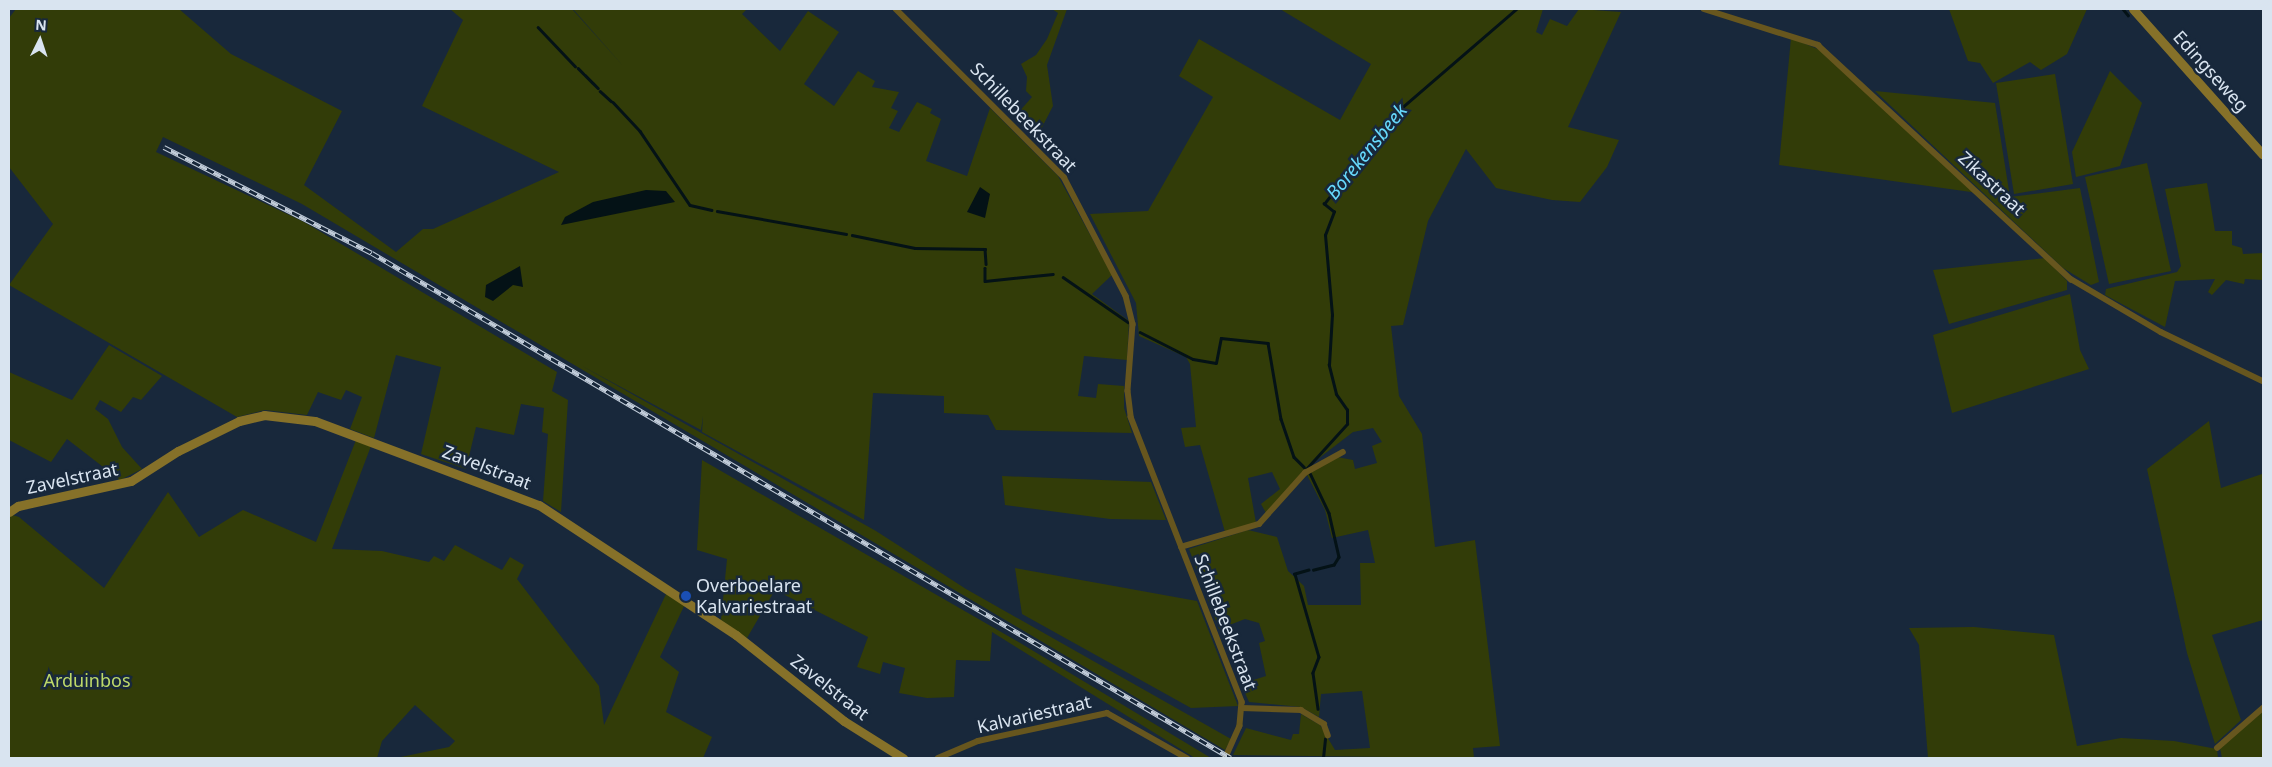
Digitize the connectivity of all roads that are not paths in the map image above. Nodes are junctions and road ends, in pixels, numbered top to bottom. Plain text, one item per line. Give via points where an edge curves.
1 (896, 9) edge
2 (1704, 9) edge
3 (2134, 9) edge
4 (2263, 155) edge
5 (2263, 381) edge
6 (1343, 452) dead end
7 (9, 514) edge
8 (1181, 547) junction
9 (1242, 708) junction
10 (2263, 708) edge
11 (1328, 736) dead end
12 (2217, 748) dead end
13 (903, 758) edge
14 (938, 758) edge
15 (1187, 758) edge
16 (1226, 758) edge

1 - 8 street, Schillebeekstraat via 1054,165 1072,189 1132,311 1130,417
2 - 5 street, Zikastraat via 1818,45 2072,279 2162,332
3 - 4 street, Edingseweg
6 - 8 street, Schillebeekstraat via 1305,473 1258,524
7 - 13 street, Zavelstraat via 18,506 131,481 178,451 239,422 264,414 315,421 539,505 736,635 844,721
8 - 9 street, Schillebeekstraat
9 - 11 street, Schillebeekstraat via 1301,710 1324,724
9 - 16 street, Schillebeekstraat via 1240,726
10 - 12 street
14 - 15 street, Kalvariestraat via 978,741 1107,713

